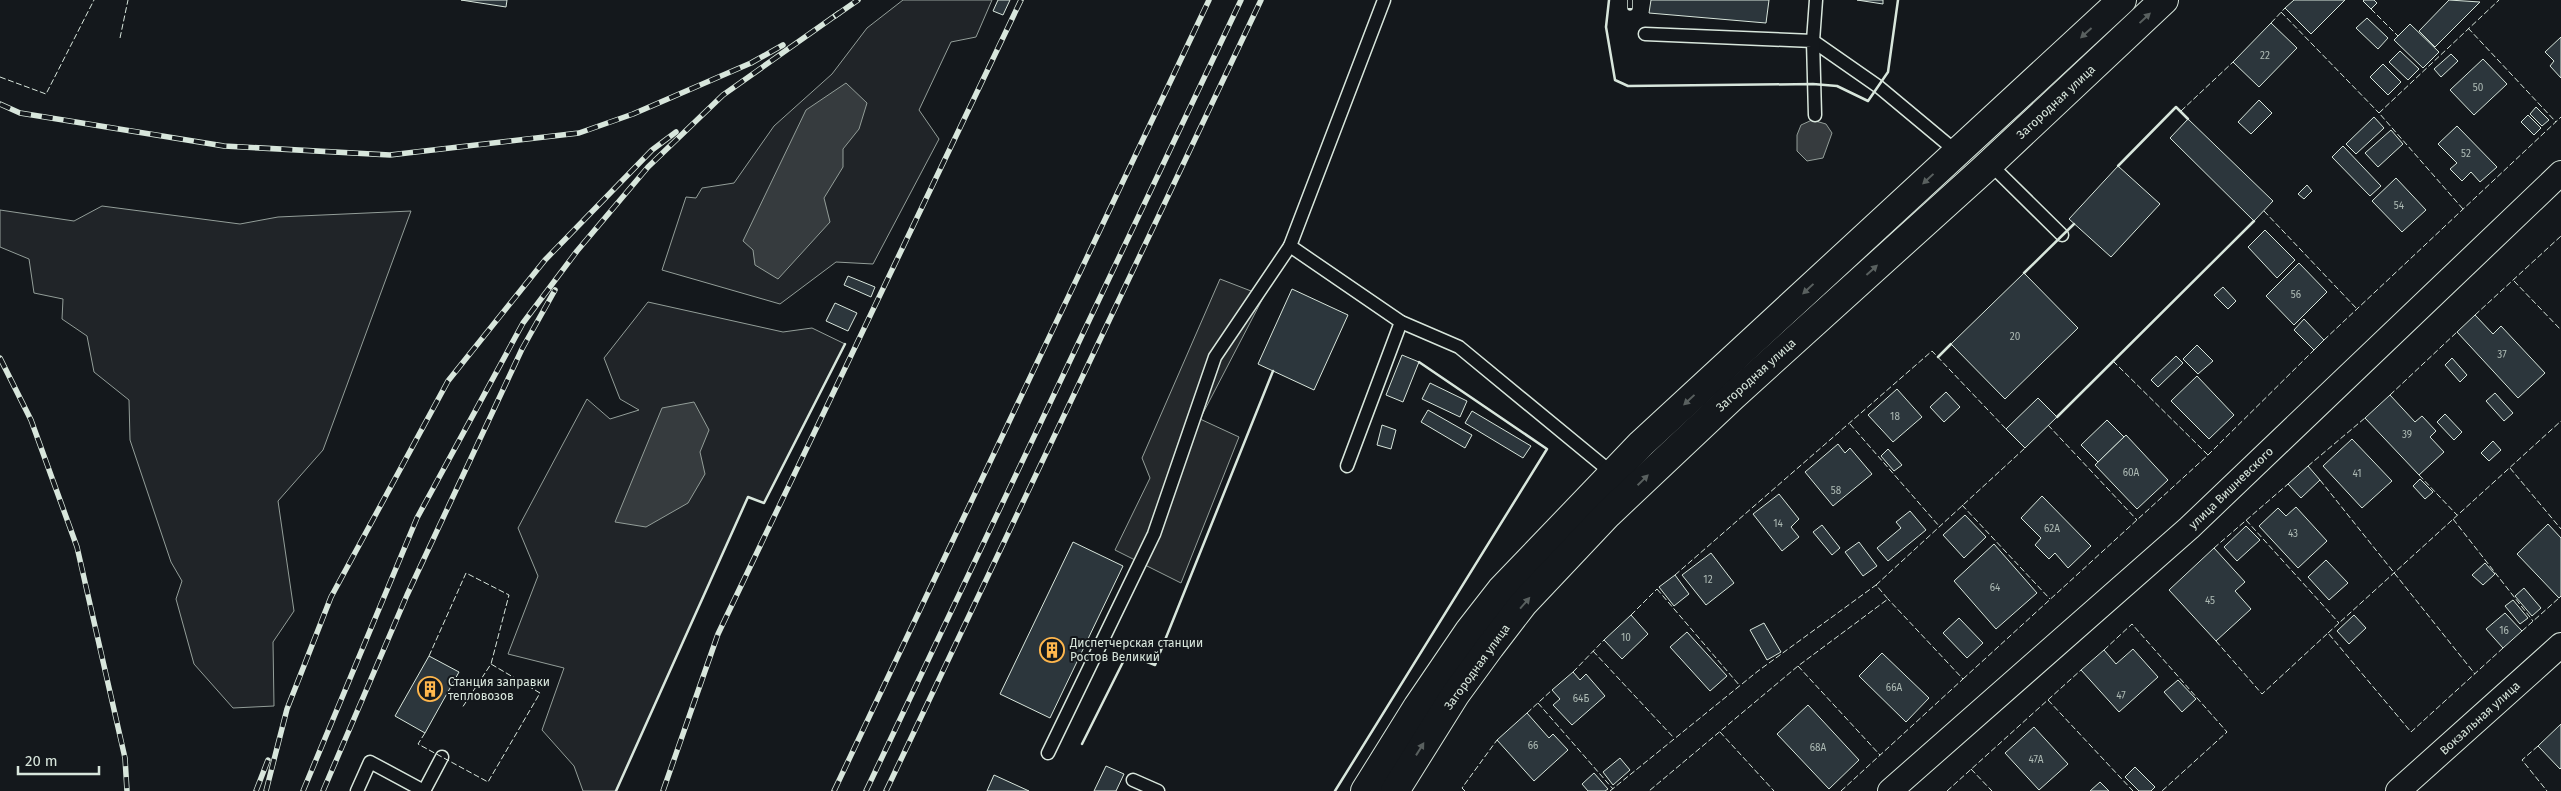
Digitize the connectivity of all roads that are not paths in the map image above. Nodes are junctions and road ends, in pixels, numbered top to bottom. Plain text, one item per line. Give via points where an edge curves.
1 (1384, 0) edge
2 (1816, 0) edge
3 (2122, 0) edge
4 (2164, 0) edge
5 (1645, 34) dead end
6 (1813, 41) junction
7 (1815, 115) dead end
8 (1957, 152) junction
9 (1990, 164) junction
10 (2561, 174) edge
11 (2062, 235) dead end
12 (1290, 246) junction
13 (1401, 322) junction
14 (1347, 466) dead end
15 (1612, 474) junction
16 (2561, 645) edge
17 (1048, 753) dead end
18 (442, 757) dead end
19 (1132, 780) dead end
20 (357, 791) edge
21 (424, 791) edge
22 (1158, 791) edge
23 (1365, 791) edge
24 (1395, 791) edge
25 (1890, 791) edge
26 (2398, 791) edge

1 - 12 lane
2 - 6 lane
3 -> 8 highway, Загородная улица
9 -> 4 highway, Загородная улица
5 - 6 lane
6 - 7 lane
6 - 8 lane via 1879,87
8 -> 15 highway, Загородная улица
9 - 11 lane
24 -> 9 highway, Загородная улица via 1455,694 1523,604 1567,556 1732,397
10 - 25 street, улица Вишневского via 2189,528
12 - 13 lane
12 - 17 lane via 1215,357 1154,534
13 - 14 lane
13 - 15 lane via 1459,347
15 - 23 highway, Загородная улица via 1501,590 1469,631
16 - 26 street, Вокзальная улица
18 - 21 lane
19 - 22 lane
20 - 21 lane via 370,762

